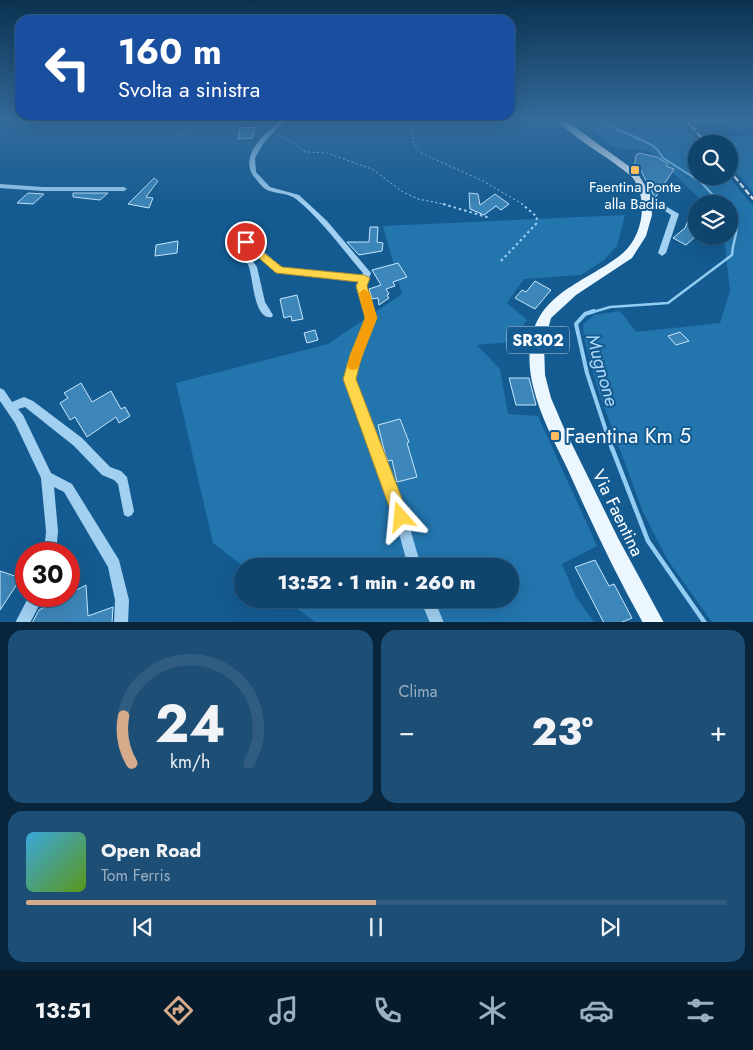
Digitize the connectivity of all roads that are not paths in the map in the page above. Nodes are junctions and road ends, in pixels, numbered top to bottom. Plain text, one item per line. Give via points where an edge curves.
1 (257, 149) edge
2 (600, 149) edge
3 (0, 186) edge
4 (124, 189) dead end
5 (648, 198) junction
6 (662, 253) dead end
7 (364, 278) junction
8 (269, 314) dead end
9 (1, 396) edge
10 (11, 407) junction
11 (47, 476) junction
12 (128, 511) dead end
13 (51, 542) edge
14 (413, 558) edge
15 (31, 607) edge
16 (431, 608) edge
17 (22, 622) edge
18 (121, 622) edge
19 (437, 622) edge
20 (654, 622) edge

1 - 7 street via 252,158 253,172 268,188 297,196 358,261 367,273
2 - 5 main road via 634,174
3 - 4 street
5 - 6 street via 675,214
5 - 20 main road, Via Faentina / SR302 via 642,234 628,255 558,302 546,314 541,326 537,359 538,376 556,426 607,537
7 - 8 street via 279,270 250,244 242,242 238,248 249,259 261,308
7 - 14 street via 362,286 371,318 349,379 396,501
9 - 10 street
10 - 11 street
10 - 12 street via 24,402 28,404 86,450 103,469 117,475 123,481
11 - 13 street
11 - 18 street via 68,488 114,565 122,600
15 - 17 street
16 - 19 street

